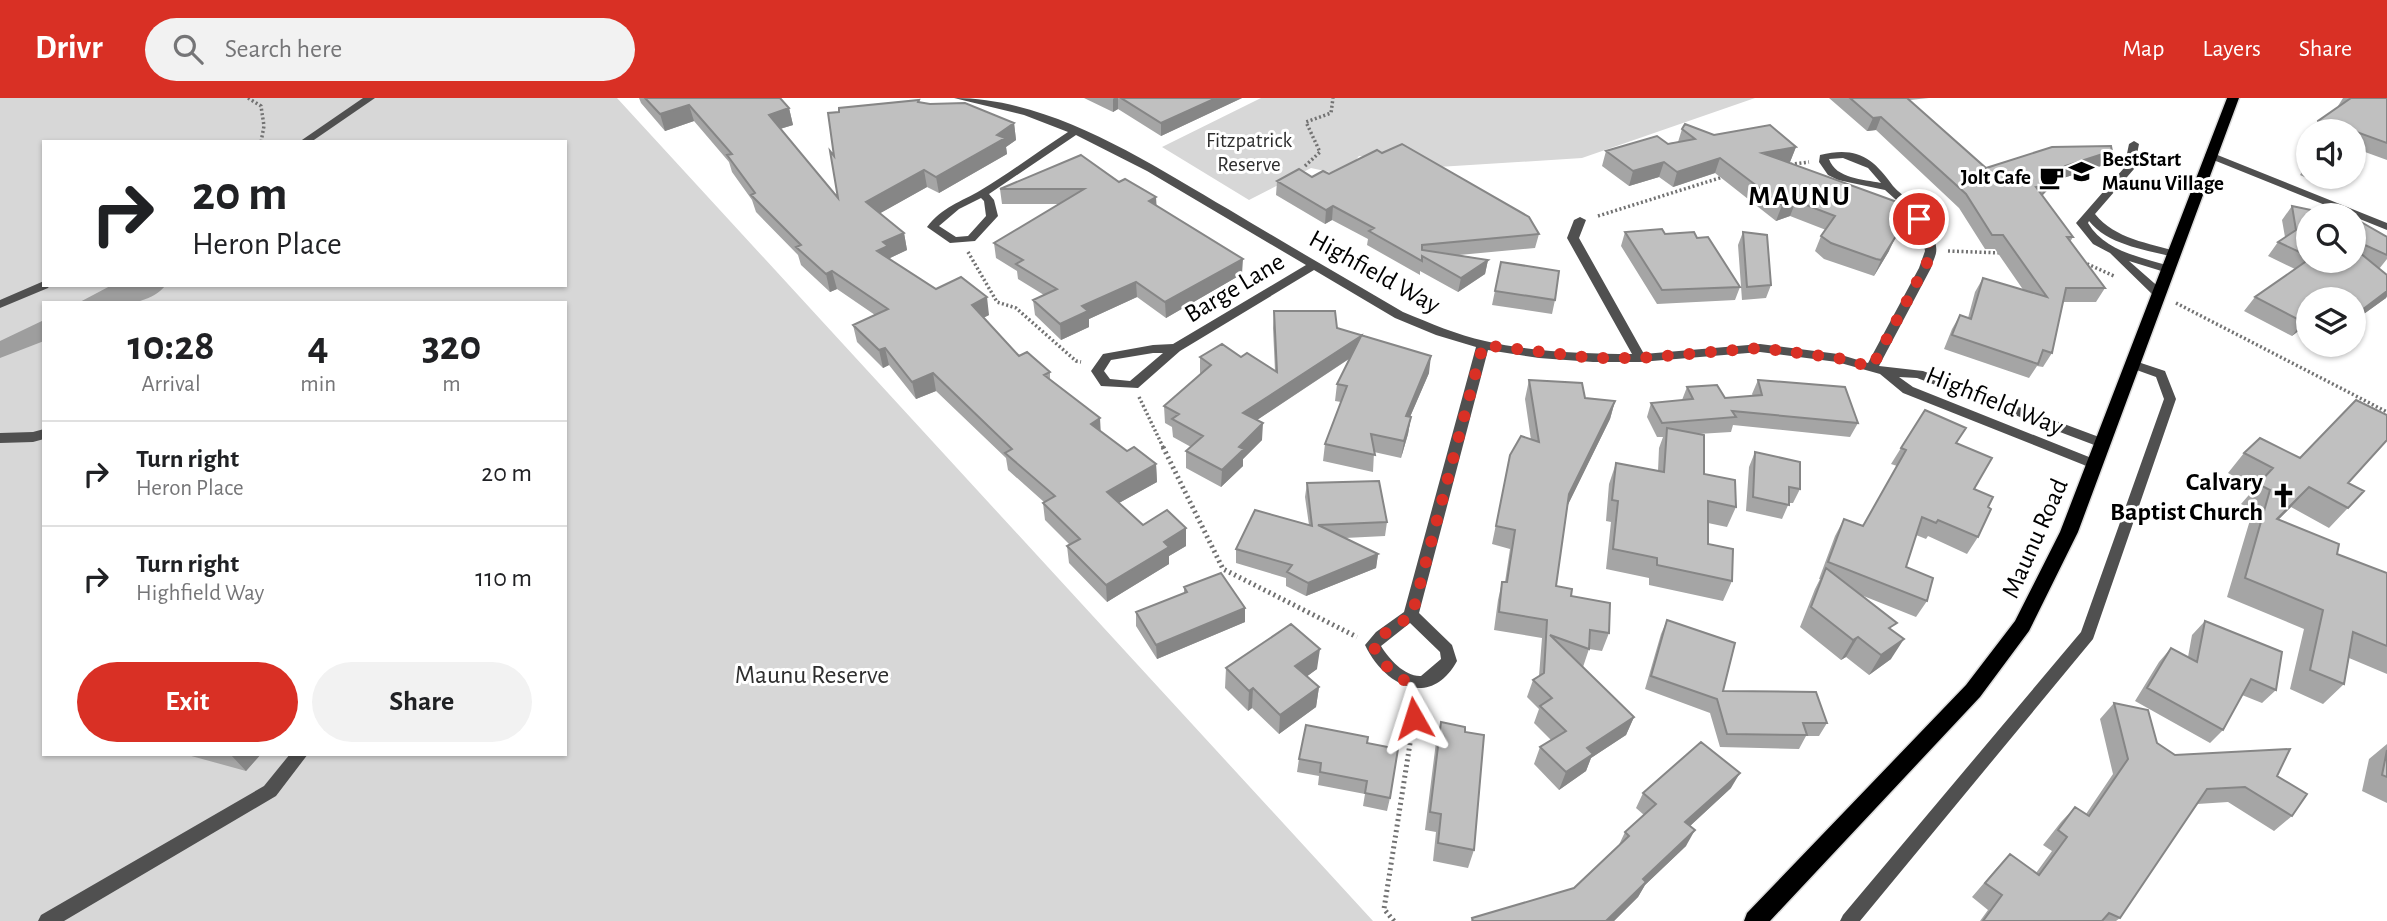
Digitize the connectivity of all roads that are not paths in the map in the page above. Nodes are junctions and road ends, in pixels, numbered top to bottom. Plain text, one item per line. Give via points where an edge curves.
1 (370, 98) edge
2 (959, 98) edge
3 (2233, 98) edge
4 (1077, 130) junction
5 (307, 140) edge
6 (2134, 144) dead end
7 (2210, 155) junction
8 (1888, 188) junction
9 (982, 194) junction
10 (2090, 215) junction
11 (1580, 220) road end
12 (2387, 228) edge
13 (2109, 249) junction
14 (2174, 254) junction
15 (1314, 265) junction
16 (2168, 269) junction
17 (42, 286) edge
18 (2158, 293) junction
19 (0, 304) edge
20 (1483, 345) junction
21 (1176, 348) junction
22 (1640, 358) junction
23 (2135, 365) junction
24 (1878, 369) junction
25 (42, 435) edge
26 (0, 438) edge
27 (2102, 443) junction
28 (2094, 464) junction
29 (1412, 615) junction
30 (298, 756) edge
31 (47, 921) edge
32 (1755, 921) edge
33 (1849, 921) edge

1 - 5 street
2 - 4 street, Highfield Way via 1013,107
3 - 7 main road, Maunu Road
4 - 9 street
4 - 15 street, Highfield Way
6 - 10 street via 2129,169
7 - 12 street
7 - 14 main road, Maunu Road
8 - 8 street via 1832,173 1824,157 1852,156 1865,162 1886,180
8 - 24 street via 1919,219 1931,250
9 - 9 street via 989,200 992,216 976,235 954,241 933,227
10 - 13 street via 2082,223 2086,232
10 - 14 street via 2113,235
11 - 22 street via 1573,238
13 - 16 street
13 - 18 street
14 - 16 main road, Maunu Road
15 - 20 street, Highfield Way via 1399,315
15 - 21 street, Barge Lane
16 - 18 main road, Maunu Road
17 - 19 street
18 - 23 main road, Maunu Road
20 - 22 street, Highfield Way via 1593,358
20 - 29 street
21 - 21 street, Barge Lane via 1133,384 1107,383 1097,371 1107,357
22 - 24 street, Highfield Way via 1760,348 1838,358
23 - 27 main road, Maunu Road
23 - 33 street via 2161,374 2170,399 2088,635
24 - 27 street, Highfield Way via 1919,374
24 - 28 street, Highfield Way via 1908,390
25 - 26 street
27 - 28 main road, Maunu Road
28 - 32 main road, Maunu Road via 2069,532 2022,626 1973,691
29 - 29 street via 1447,649 1449,661 1423,682 1412,684 1379,658 1373,645
30 - 31 street via 270,791

